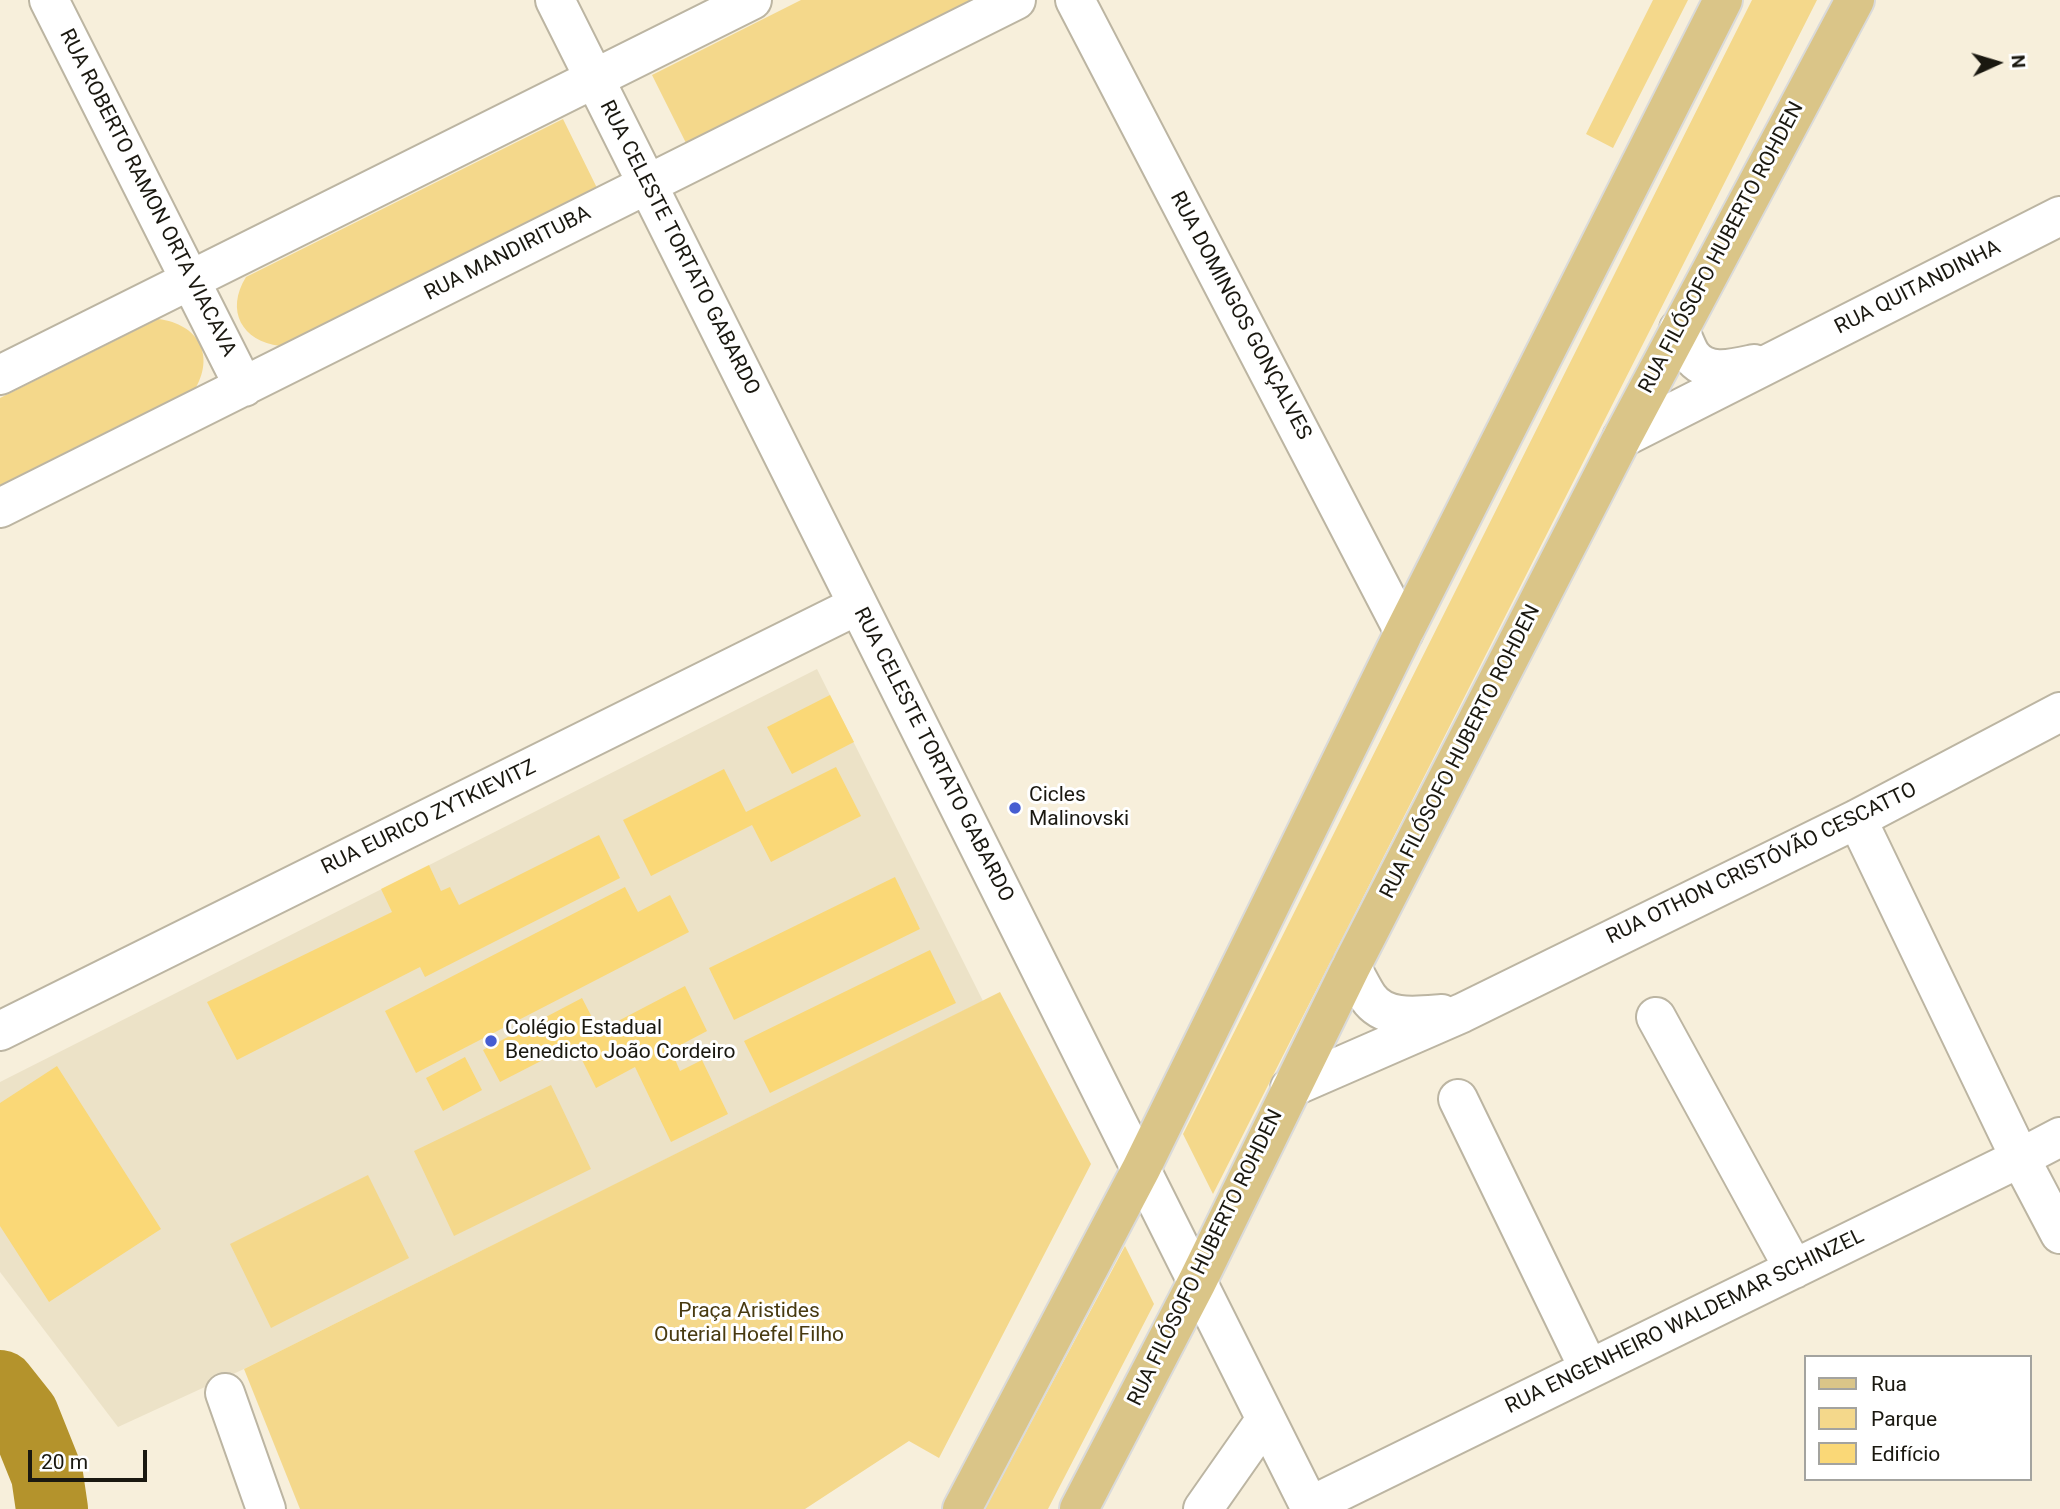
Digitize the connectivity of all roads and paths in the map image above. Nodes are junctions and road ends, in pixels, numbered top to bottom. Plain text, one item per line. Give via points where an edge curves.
1 (49, 0) edge
2 (555, 0) edge
3 (752, 0) edge
4 (1016, 0) edge
5 (1075, 0) edge
6 (1723, 0) edge
7 (1855, 0) edge
8 (595, 79) junction
9 (647, 183) junction
10 (2060, 216) edge
11 (191, 280) junction
12 (1679, 329) junction
13 (1776, 359) junction
14 (0, 375) edge
15 (244, 387) junction
16 (1622, 438) junction
17 (0, 508) edge
18 (858, 605) junction
19 (1405, 632) junction
20 (2060, 712) edge
21 (1857, 819) junction
22 (1351, 967) junction
23 (1462, 1013) junction
24 (1656, 1017) dead end
25 (0, 1031) edge
26 (1290, 1088) junction
27 (1458, 1100) dead end
28 (2060, 1137) edge
29 (2020, 1158) junction
30 (1141, 1169) junction
31 (2060, 1234) edge
32 (1794, 1269) junction
33 (1197, 1282) junction
34 (1589, 1369) junction
35 (225, 1393) dead end
36 (1266, 1419) junction
37 (1310, 1507) edge
38 (267, 1509) edge
39 (962, 1509) edge
40 (1079, 1509) edge
41 (1203, 1509) edge

1 - 11 street, RUA ROBERTO RAMON ORTA VIACAVA
2 - 8 street, RUA CELESTE TORTATO GABARDO
3 - 8 street
4 - 9 street, RUA MANDIRITUBA
5 - 19 street, RUA DOMINGOS GONÇALVES
6 - 19 main road
7 - 12 main road, RUA FILÓSOFO HUBERTO ROHDEN
8 - 9 street, RUA CELESTE TORTATO GABARDO
8 - 11 street
9 - 15 street, RUA MANDIRITUBA
9 - 18 street, RUA CELESTE TORTATO GABARDO
10 - 13 street, RUA QUITANDINHA
11 - 14 street
11 - 15 street, RUA ROBERTO RAMON ORTA VIACAVA
12 - 13 street, RUA QUITANDINHA via 1692,356 1706,368 1728,370
12 - 16 main road, RUA FILÓSOFO HUBERTO ROHDEN
13 - 16 street, RUA QUITANDINHA
15 - 17 street, RUA MANDIRITUBA
16 - 22 main road, RUA FILÓSOFO HUBERTO ROHDEN
18 - 25 street, RUA EURICO ZYTKIEVITZ
18 - 30 street, RUA CELESTE TORTATO GABARDO
19 - 30 main road
20 - 21 street, RUA OTHON CRISTÓVÃO CESCATTO
21 - 23 street, RUA OTHON CRISTÓVÃO CESCATTO
21 - 29 street
22 - 23 street, RUA OTHON CRISTÓVÃO CESCATTO via 1370,1000 1393,1015
22 - 26 main road, RUA FILÓSOFO HUBERTO ROHDEN
23 - 26 street, RUA OTHON CRISTÓVÃO CESCATTO
24 - 32 street
26 - 33 main road, RUA FILÓSOFO HUBERTO ROHDEN
27 - 34 street
28 - 29 street, RUA ENGENHEIRO WALDEMAR SCHINZEL
29 - 31 street
29 - 32 street, RUA ENGENHEIRO WALDEMAR SCHINZEL
30 - 33 street, RUA CELESTE TORTATO GABARDO
30 - 39 main road
32 - 34 street, RUA ENGENHEIRO WALDEMAR SCHINZEL
33 - 36 street, RUA CELESTE TORTATO GABARDO
33 - 40 main road, RUA FILÓSOFO HUBERTO ROHDEN
34 - 37 street, RUA ENGENHEIRO WALDEMAR SCHINZEL
35 - 38 street
36 - 37 street, RUA CELESTE TORTATO GABARDO
36 - 41 street

